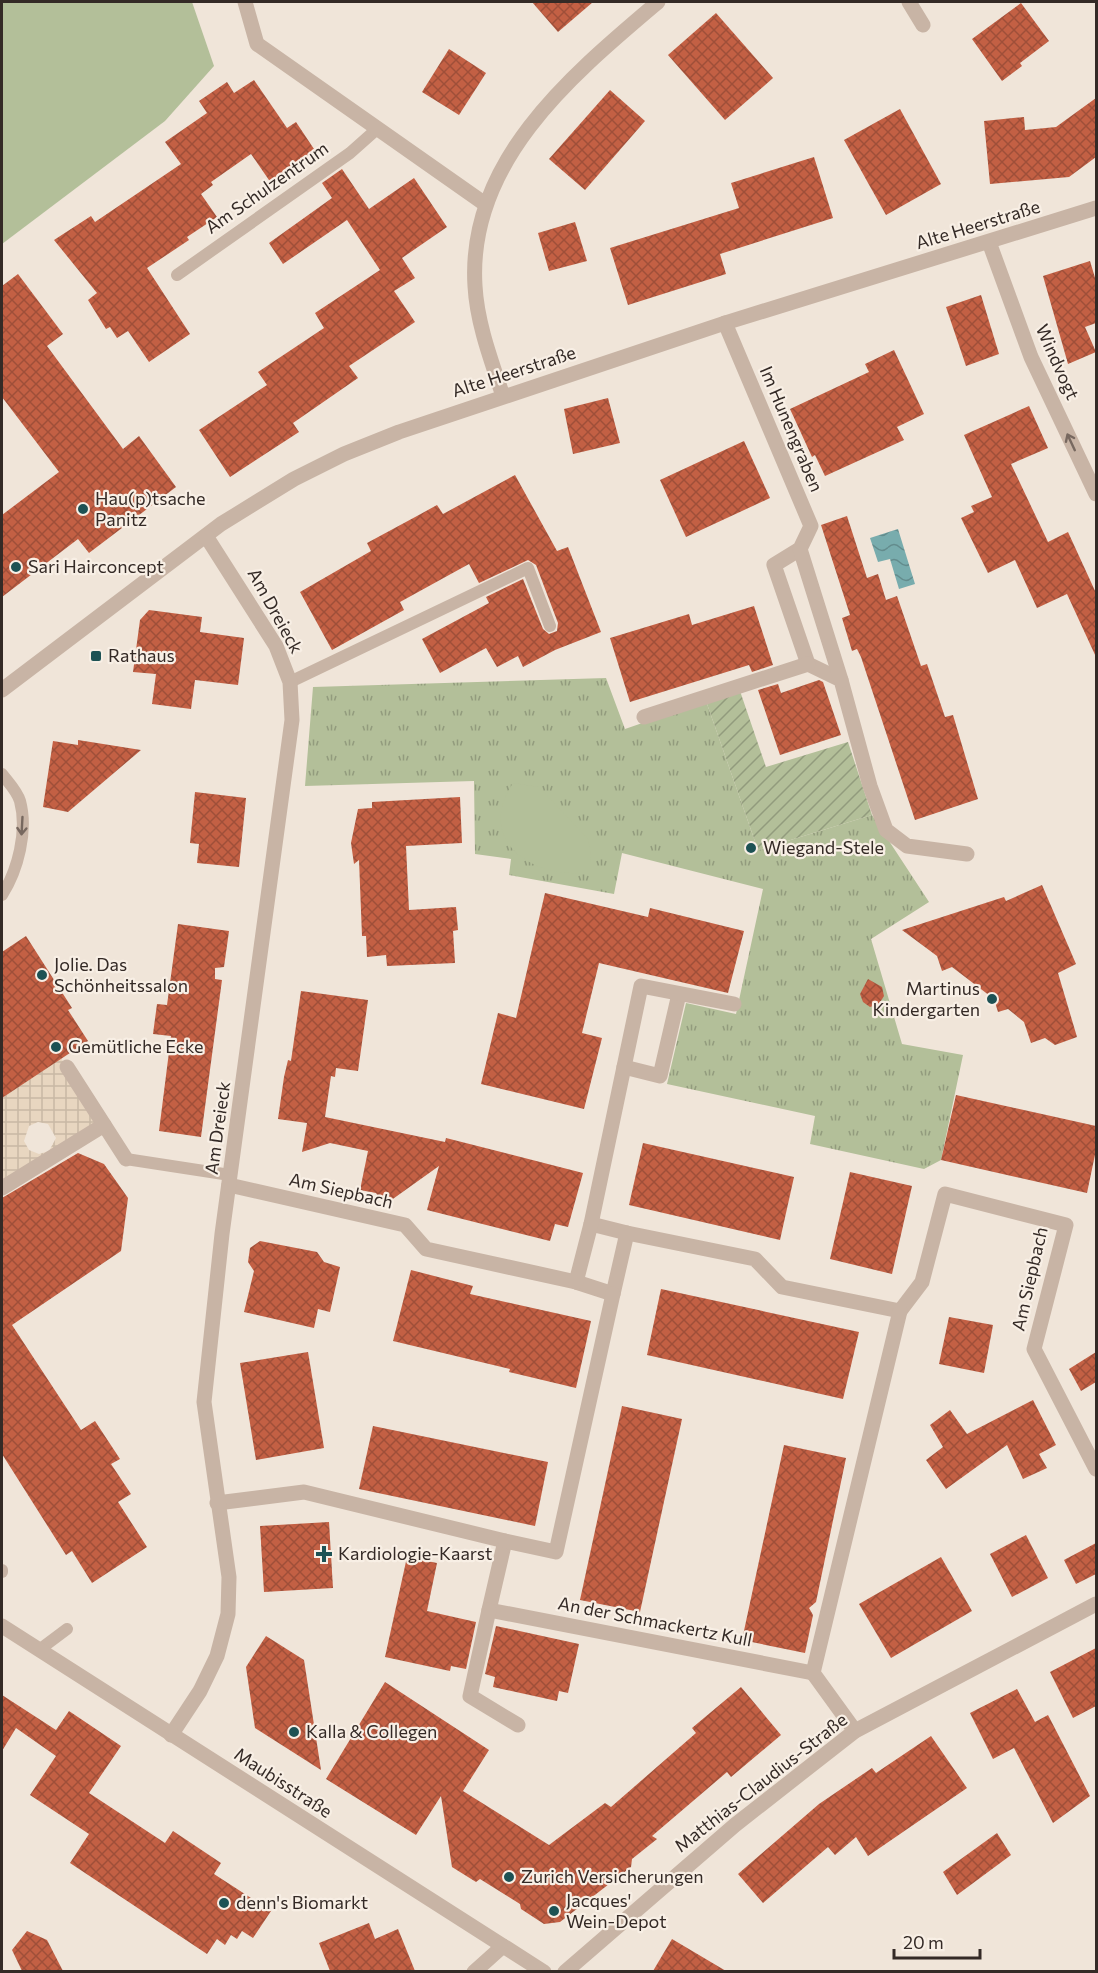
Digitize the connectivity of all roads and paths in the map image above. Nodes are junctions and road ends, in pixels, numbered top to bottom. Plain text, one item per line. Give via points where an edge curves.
1 (245, 2) edge
2 (658, 2) edge
3 (909, 2) edge
4 (923, 25) dead end
5 (377, 129) junction
6 (485, 204) junction
7 (1096, 208) edge
8 (989, 242) junction
9 (177, 275) dead end
10 (725, 324) junction
11 (503, 396) junction
12 (1096, 494) edge
13 (206, 536) junction
14 (800, 549) junction
15 (550, 626) dead end
16 (808, 664) junction
17 (841, 680) junction
18 (290, 682) junction
19 (2, 690) edge
20 (644, 717) dead end
21 (2, 774) edge
22 (967, 854) dead end
23 (2, 896) edge
24 (679, 994) junction
25 (734, 1004) dead end
26 (67, 1067) dead end
27 (624, 1067) junction
28 (104, 1125) junction
29 (126, 1159) joint
30 (230, 1180) junction
31 (2, 1188) edge
32 (591, 1224) junction
33 (627, 1233) junction
34 (576, 1282) junction
35 (613, 1294) junction
36 (900, 1311) junction
37 (1096, 1469) edge
38 (217, 1503) junction
39 (505, 1541) junction
40 (1096, 1604) edge
41 (489, 1610) junction
42 (2, 1626) edge
43 (67, 1629) dead end
44 (39, 1650) junction
45 (813, 1673) junction
46 (518, 1725) dead end
47 (855, 1731) junction
48 (171, 1735) junction
49 (503, 1946) junction
50 (474, 1971) edge
51 (544, 1971) edge
52 (566, 1971) edge

1 - 5 street via 256,44
2 - 6 street via 591,58 556,94 504,166
3 - 4 street
5 - 6 street
5 - 9 lane, Am Schulzentrum via 350,153
6 - 11 street via 475,284 478,312
7 - 8 street, Alte Heerstraße
8 - 10 street, Alte Heerstraße
12 -> 8 street, Windvogt via 1031,357
10 - 11 street, Alte Heerstraße
10 - 14 street, Im Hunengraben via 811,526
11 - 13 street, Alte Heerstraße via 344,454 294,479
13 - 18 street, Am Dreieck via 276,646
13 - 19 street, Alte Heerstraße
14 - 16 street via 774,565
14 - 17 street
15 - 18 lane via 528,568
16 - 17 street
16 - 20 street
17 - 22 street via 886,830 907,846
18 - 30 street, Am Dreieck via 292,720 286,774
21 -> 23 lane via 20,799 23,825 15,870
24 - 25 street
24 - 27 street via 660,1076
24 - 27 street via 641,986
26 - 28 street
27 - 32 street
28 - 29 street
28 - 31 street
29 - 30 lane
30 - 34 street, Am Siepbach via 405,1225 426,1249
30 - 38 street, Am Dreieck via 204,1402
32 - 33 street
32 - 34 street
33 - 35 street
33 - 36 street via 755,1259 782,1287
34 - 35 street, Am Siepbach
35 - 39 street via 556,1552
36 - 37 street, Am Siepbach via 922,1282 945,1194 1066,1225 1034,1349
36 - 45 street, Am Siepbach
38 - 39 street via 304,1492
38 - 48 street, Am Dreieck via 229,1577 228,1614 217,1656
39 - 41 street
40 - 47 street, Matthias-Claudius-Straße
41 - 45 street, An der Schmackertz Kull
41 - 46 street via 470,1696
42 - 44 street, Maubisstraße
43 - 44 lane
44 - 48 street, Maubisstraße
45 - 47 street
47 - 52 street, Matthias-Claudius-Straße via 735,1825
48 - 49 street, Maubisstraße
49 - 50 street
49 - 51 street, Maubisstraße

